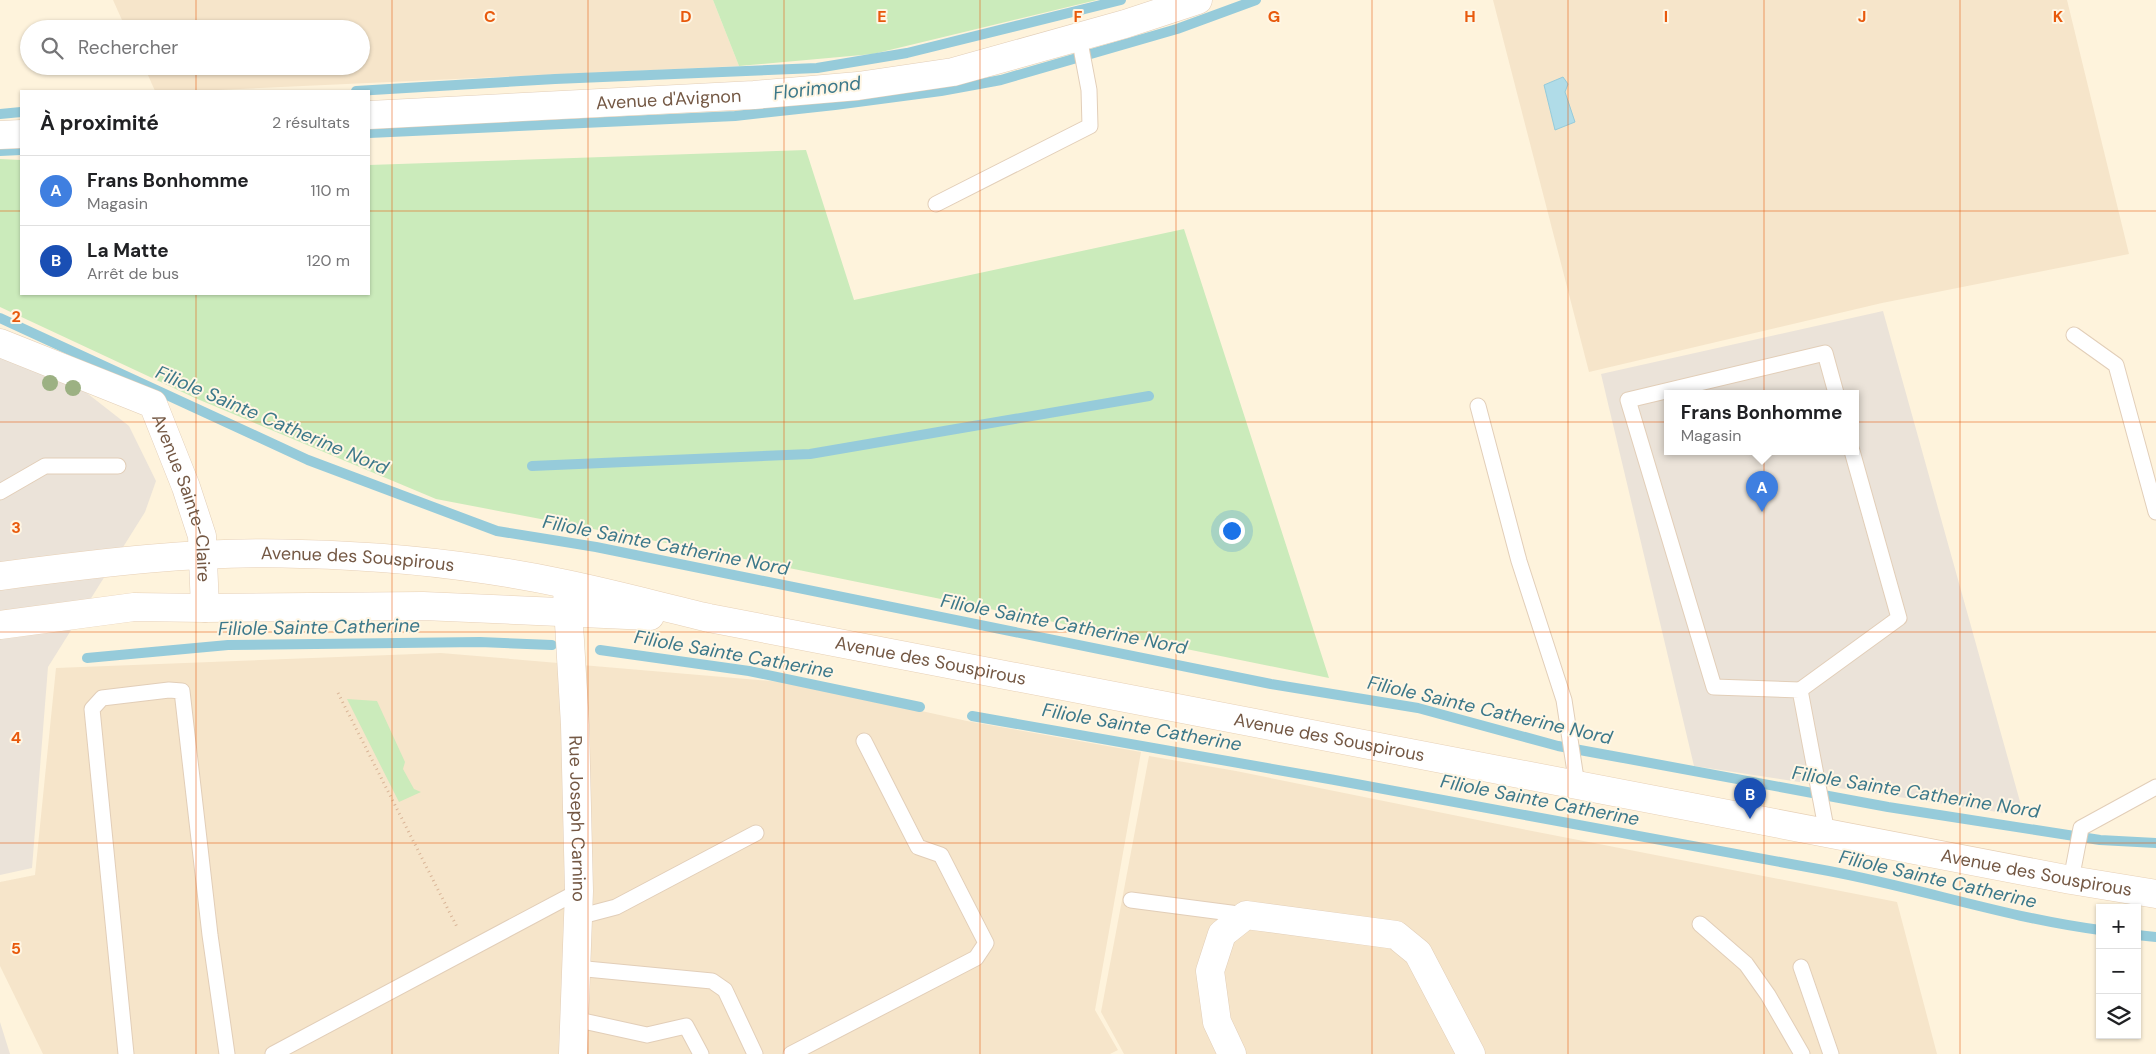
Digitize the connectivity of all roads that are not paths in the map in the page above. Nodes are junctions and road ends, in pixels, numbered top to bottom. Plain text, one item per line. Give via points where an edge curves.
1 (1198, 0) edge
2 (1079, 37) junction
3 (370, 115) edge
4 (20, 134) edge
5 (0, 135) edge
6 (936, 204) dead end
7 (2074, 334) dead end
8 (0, 343) edge
9 (1670, 390) edge
10 (1835, 390) edge
11 (1664, 391) edge
12 (1478, 406) dead end
13 (1853, 455) edge
14 (118, 466) dead end
15 (0, 492) edge
16 (2156, 512) edge
17 (204, 555) junction
18 (0, 576) edge
19 (566, 584) junction
20 (205, 608) junction
21 (568, 613) junction
22 (709, 618) junction
23 (0, 624) edge
24 (1800, 690) junction
25 (864, 742) dead end
26 (1577, 785) junction
27 (2156, 787) edge
28 (756, 834) dead end
29 (1827, 834) junction
30 (2071, 880) junction
31 (2156, 894) edge
32 (1131, 900) dead end
33 (578, 904) junction
34 (1246, 915) junction
35 (1700, 924) dead end
36 (1802, 967) dead end
37 (576, 968) junction
38 (574, 1019) junction
39 (126, 1054) edge
40 (227, 1054) edge
41 (273, 1054) edge
42 (573, 1054) edge
43 (701, 1054) edge
44 (755, 1054) edge
45 (791, 1054) edge
46 (1232, 1054) edge
47 (1471, 1054) edge
48 (1802, 1054) edge
49 (1831, 1054) edge

1 - 2 main road, Avenue d'Avignon
2 - 3 main road, Avenue d'Avignon via 953,72 858,86 754,95
2 - 6 lane via 1089,90 1090,126
4 - 5 main road
7 - 16 lane via 2116,365
8 - 17 main road, Avenue Sainte-Claire via 153,404 186,487 202,536
9 - 10 lane via 1825,353
11 - 24 lane via 1628,400 1714,687
12 - 26 lane via 1519,561 1564,700
13 - 24 lane via 1899,618
14 - 15 lane via 45,466
17 - 18 main road, Avenue des Souspirous
17 - 19 main road, Avenue des Souspirous via 300,554 388,559
17 - 20 main road, Avenue Sainte-Claire
19 - 21 main road, Rue Joseph Carnino
19 - 22 main road, Avenue des Souspirous
20 - 21 main road, Avenue des Souspirous via 424,606
20 - 23 main road, Avenue des Souspirous via 134,607
21 - 22 main road, Avenue des Souspirous
21 - 33 main road, Rue Joseph Carnino via 575,725
22 - 26 main road, Avenue des Souspirous
24 - 29 lane
25 - 45 lane via 918,847 941,855 986,943 976,958
26 - 29 main road, Avenue des Souspirous
27 - 30 lane via 2080,828
28 - 33 lane via 616,908
29 - 30 main road, Avenue des Souspirous
30 - 31 main road, Avenue des Souspirous
32 - 34 lane
33 - 37 main road, Rue Joseph Carnino
33 - 41 lane via 468,950
34 - 46 main road via 1222,934 1210,971 1217,1022
34 - 47 main road via 1396,935 1418,953
35 - 48 lane via 1746,964
36 - 49 lane
37 - 38 main road, Rue Joseph Carnino
37 - 44 lane via 712,980 724,990
38 - 42 main road, Rue Joseph Carnino
38 - 43 lane via 647,1035 686,1026
39 - 40 lane via 92,708 102,698 169,690 182,691

